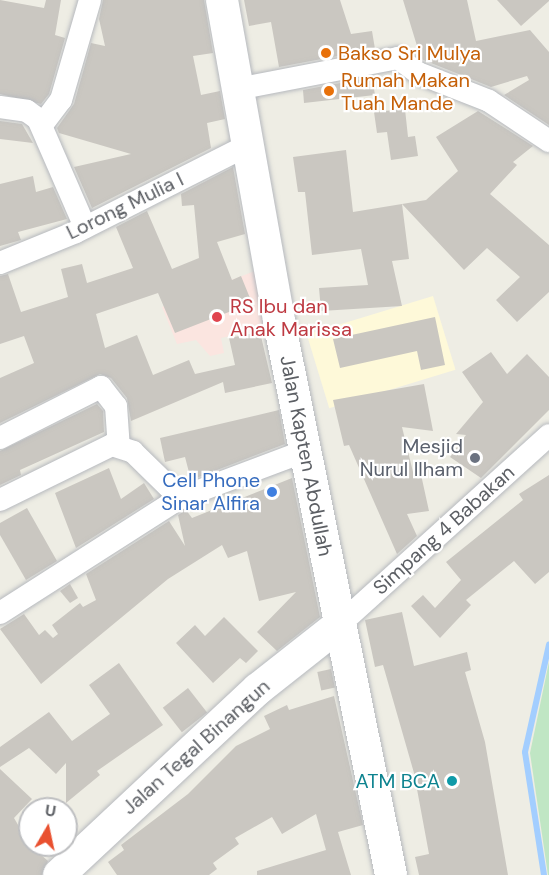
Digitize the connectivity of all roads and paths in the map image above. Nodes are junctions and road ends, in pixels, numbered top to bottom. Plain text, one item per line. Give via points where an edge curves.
1 (90, 0) edge
2 (222, 0) edge
3 (237, 90) junction
4 (0, 107) edge
5 (42, 126) junction
6 (549, 141) edge
7 (248, 145) junction
8 (85, 227) junction
9 (0, 263) edge
10 (549, 435) edge
11 (0, 438) edge
12 (119, 445) junction
13 (305, 451) junction
14 (180, 498) junction
15 (0, 500) edge
16 (0, 613) edge
17 (339, 625) junction
18 (59, 875) edge
19 (391, 875) edge

1 - 5 street via 61,100
2 - 3 main road, Jalan Kapten Abdullah
3 - 6 street via 398,58 418,73 489,101
3 - 7 main road, Jalan Kapten Abdullah
4 - 5 street via 27,111
5 - 8 street
7 - 8 street, Lorong Mulia I
7 - 13 main road, Jalan Kapten Abdullah
8 - 9 street, Lorong Mulia I
10 - 17 street, Simpang 4 Babakan
11 - 12 street via 101,387 116,406
12 - 14 street via 133,452
12 - 15 street
13 - 14 street
13 - 17 main road, Jalan Kapten Abdullah
14 - 16 street
17 - 18 main road, Jalan Tegal Binangun via 258,689
17 - 19 main road, Jalan Kapten Abdullah

